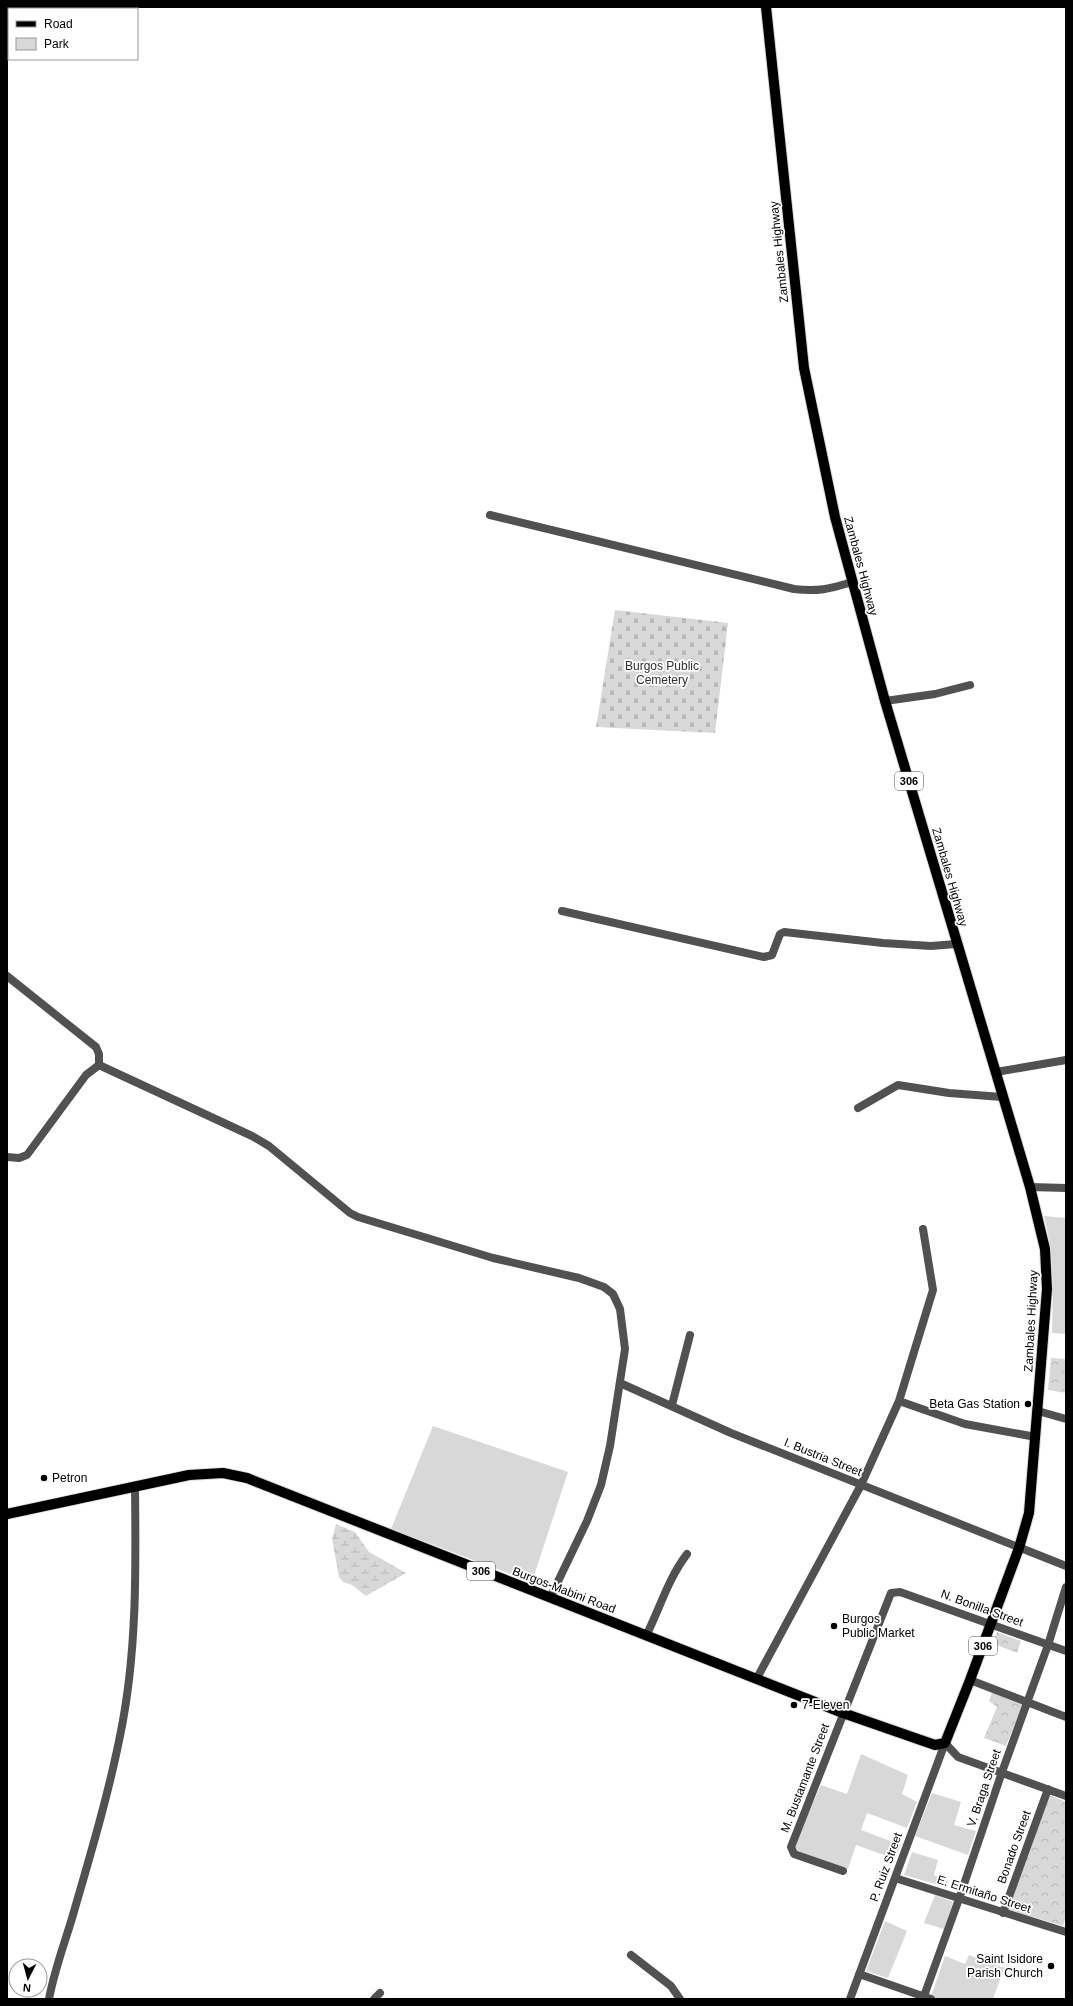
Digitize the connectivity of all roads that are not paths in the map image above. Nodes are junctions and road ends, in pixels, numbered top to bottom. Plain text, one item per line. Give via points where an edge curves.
1 (766, 7) edge
2 (490, 515) dead end
3 (852, 582) junction
4 (970, 685) dead end
5 (885, 701) junction
6 (562, 911) dead end
7 (956, 944) junction
8 (7, 976) edge
9 (1066, 1060) edge
10 (99, 1065) junction
11 (996, 1072) junction
12 (1002, 1097) junction
13 (858, 1108) dead end
14 (7, 1157) edge
15 (1030, 1187) junction
16 (1066, 1188) edge
17 (923, 1229) dead end
18 (690, 1335) dead end
19 (620, 1382) junction
20 (899, 1402) junction
21 (672, 1405) junction
22 (1038, 1411) junction
23 (1066, 1419) edge
24 (1036, 1437) junction
25 (860, 1485) junction
26 (135, 1486) junction
27 (7, 1514) edge
28 (1019, 1548) junction
29 (687, 1554) dead end
30 (1066, 1566) edge
31 (1066, 1587) edge
32 (890, 1596) joint
33 (550, 1598) junction
34 (991, 1624) junction
35 (646, 1636) junction
36 (1048, 1646) junction
37 (1066, 1652) edge
38 (757, 1678) junction
39 (970, 1680) junction
40 (1028, 1702) junction
41 (843, 1713) junction
42 (1066, 1717) edge
43 (945, 1743) junction
44 (1002, 1772) junction
45 (1048, 1789) junction
46 (1066, 1796) edge
47 (843, 1871) dead end
48 (895, 1878) junction
49 (959, 1899) junction
50 (1003, 1913) junction
51 (1066, 1931) edge
52 (631, 1955) dead end
53 (859, 1974) junction
54 (927, 1998) edge
55 (49, 1999) edge
56 (680, 1999) edge
57 (850, 1999) edge

1 - 3 main road, Zambales Highway / 306 via 804,368 835,517
2 - 3 street via 794,589 828,590
3 - 5 main road, Zambales Highway / 306
4 - 5 street via 935,694
5 - 7 main road, Zambales Highway / 306
6 - 7 street via 764,957 772,955 780,934 784,932 883,944
7 - 11 main road, Zambales Highway / 306
8 - 10 street via 96,1047
9 - 11 street
10 - 14 street via 86,1075 27,1155 19,1158
10 - 19 street via 252,1136 269,1146 358,1217 493,1258 579,1278 604,1287 613,1294 620,1309 625,1349
11 - 12 main road, Zambales Highway / 306
12 - 13 street via 949,1093 898,1085
12 - 15 main road, Zambales Highway / 306
15 - 16 street
15 - 22 main road, Zambales Highway / 306 via 1045,1249 1047,1276
17 - 20 street via 933,1290
18 - 21 street
19 - 21 street, I. Bustria Street
19 - 33 street via 601,1485 587,1521
20 - 24 street via 964,1424
20 - 25 street
21 - 25 street, I. Bustria Street via 731,1433
22 - 23 street
22 - 24 main road, Zambales Highway / 306
24 - 28 main road, Zambales Highway / 306 via 1029,1513
25 - 28 street, I. Bustria Street
25 - 38 street
26 - 27 main road, Burgos-Mabini Road / 306
26 - 33 main road, Burgos-Mabini Road / 306 via 189,1475 223,1473 247,1478
26 - 55 street via 136,1564 133,1656 129,1691 101,1812
28 - 30 street, I. Bustria Street
28 - 34 main road, Zambales Highway / 306
29 - 35 street via 666,1587
31 - 36 street, V. Braga Street
32 - 34 street, N. Bonilla Street via 894,1592 900,1592
32 - 41 street, M. Bustamante Street
33 - 35 main road, Burgos-Mabini Road / 306
34 - 36 street, N. Bonilla Street
34 - 39 main road, Zambales Highway / 306
35 - 38 main road, Burgos-Mabini Road / 306
36 - 37 street, N. Bonilla Street
36 - 40 street, V. Braga Street
38 - 41 main road, Burgos-Mabini Road / 306
39 - 40 street
39 - 43 main road, Zambales Highway / 306
40 - 42 street
40 - 44 street, V. Braga Street
41 - 43 main road, Burgos-Mabini Road / 306 via 935,1745
41 - 47 street, M. Bustamante Street via 791,1847 794,1854
43 - 44 street via 958,1756
43 - 48 street, P. Ruiz Street
44 - 45 street
44 - 49 street, V. Braga Street
45 - 46 street
45 - 50 street, Bonado Street
48 - 49 street, E. Ermitaño Street
48 - 53 street, P. Ruiz Street
49 - 50 street, E. Ermitaño Street
49 - 54 street, V. Braga Street
50 - 51 street, E. Ermitaño Street
52 - 56 street via 671,1986
53 - 54 street
53 - 57 street, P. Ruiz Street

